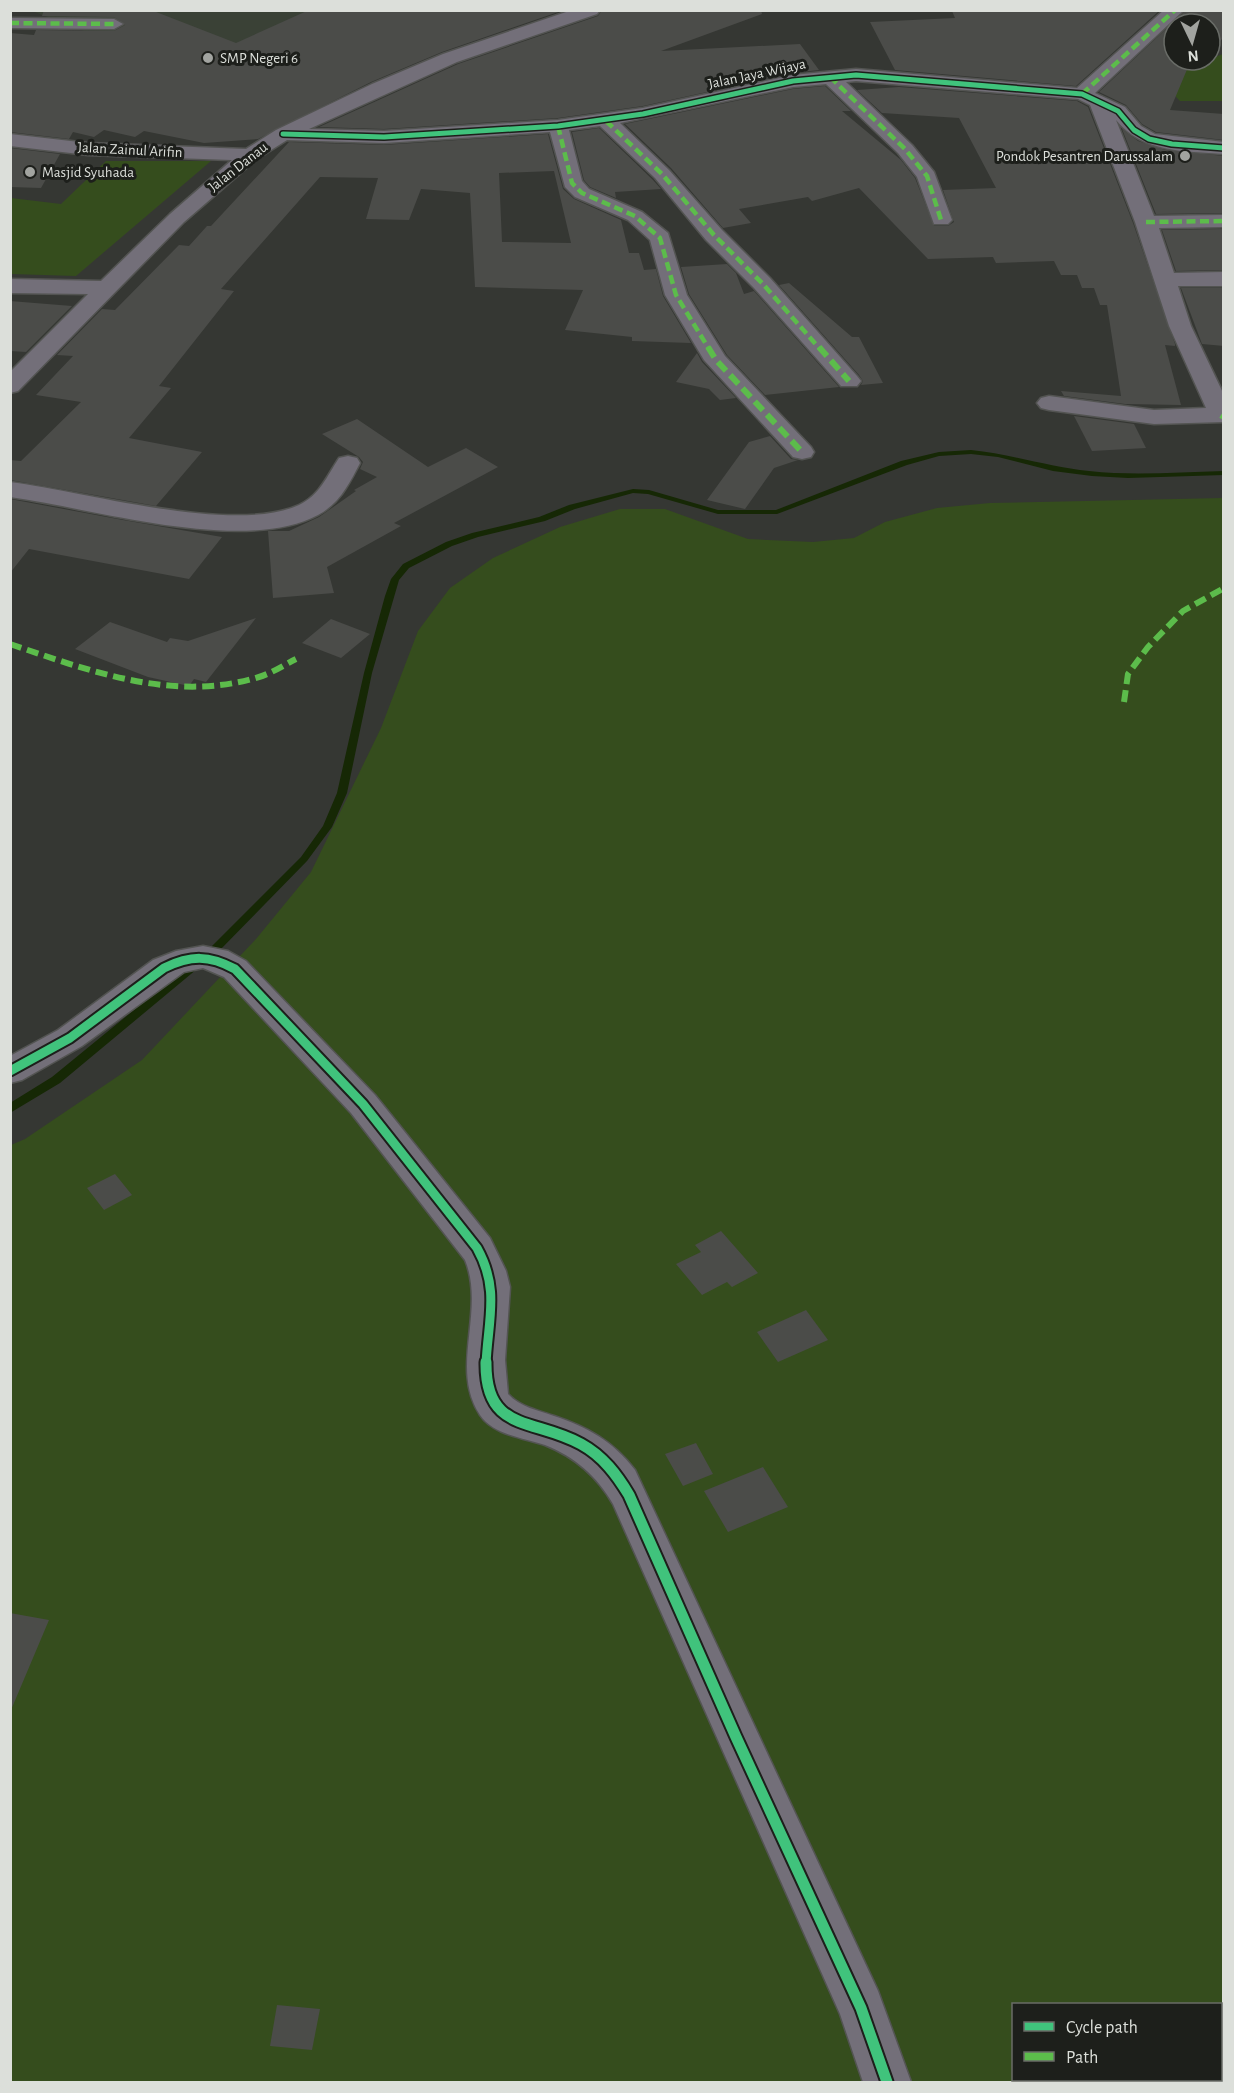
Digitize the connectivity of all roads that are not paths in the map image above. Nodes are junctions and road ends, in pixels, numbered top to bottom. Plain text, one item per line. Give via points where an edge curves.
1 (591, 10) edge
2 (1175, 10) edge
3 (10, 23) edge
4 (114, 24) dead end
5 (830, 76) junction
6 (1089, 97) junction
7 (606, 120) junction
8 (558, 126) junction
9 (283, 134) junction
10 (10, 140) edge
11 (1224, 148) edge
12 (250, 155) junction
13 (940, 220) dead end
14 (1224, 221) edge
15 (1146, 222) junction
16 (1164, 279) junction
17 (1224, 279) edge
18 (10, 286) edge
19 (105, 288) junction
20 (849, 381) dead end
21 (10, 386) edge
22 (1049, 403) dead end
23 (802, 452) dead end
24 (348, 463) dead end
25 (10, 489) edge
26 (10, 1071) edge
27 (887, 2082) edge

1 - 9 street, Jalan Danau via 450,58
2 - 6 street
3 - 4 street
5 - 6 street, Jalan Jaya Wijaya via 881,76
5 - 7 street, Jalan Jaya Wijaya
5 - 13 street via 905,149 927,176
6 - 11 street, Jalan Jaya Wijaya via 1118,111 1134,130 1149,139
6 - 15 street
7 - 8 street, Jalan Jaya Wijaya
7 - 20 street via 662,174
8 - 9 street, Jalan Jaya Wijaya via 384,137
8 - 23 street via 572,183 582,193 635,216 660,238 676,295 716,360
9 - 12 street, Jalan Danau
10 - 12 street, Jalan Zainul Arifin via 88,149
12 - 19 street, Jalan Danau
14 - 15 street
15 - 16 street
16 - 17 street
16 - 22 street via 1195,362 1221,416 1164,417
18 - 19 street
19 - 21 street, Jalan Danau
24 - 25 street via 343,481 326,499 301,513 249,523 221,524 166,517
26 - 27 street via 70,1038 164,968 203,957 217,959 235,969 363,1105 469,1236 489,1271 493,1290 485,1374 494,1404 520,1422 585,1446 618,1474 861,2008

